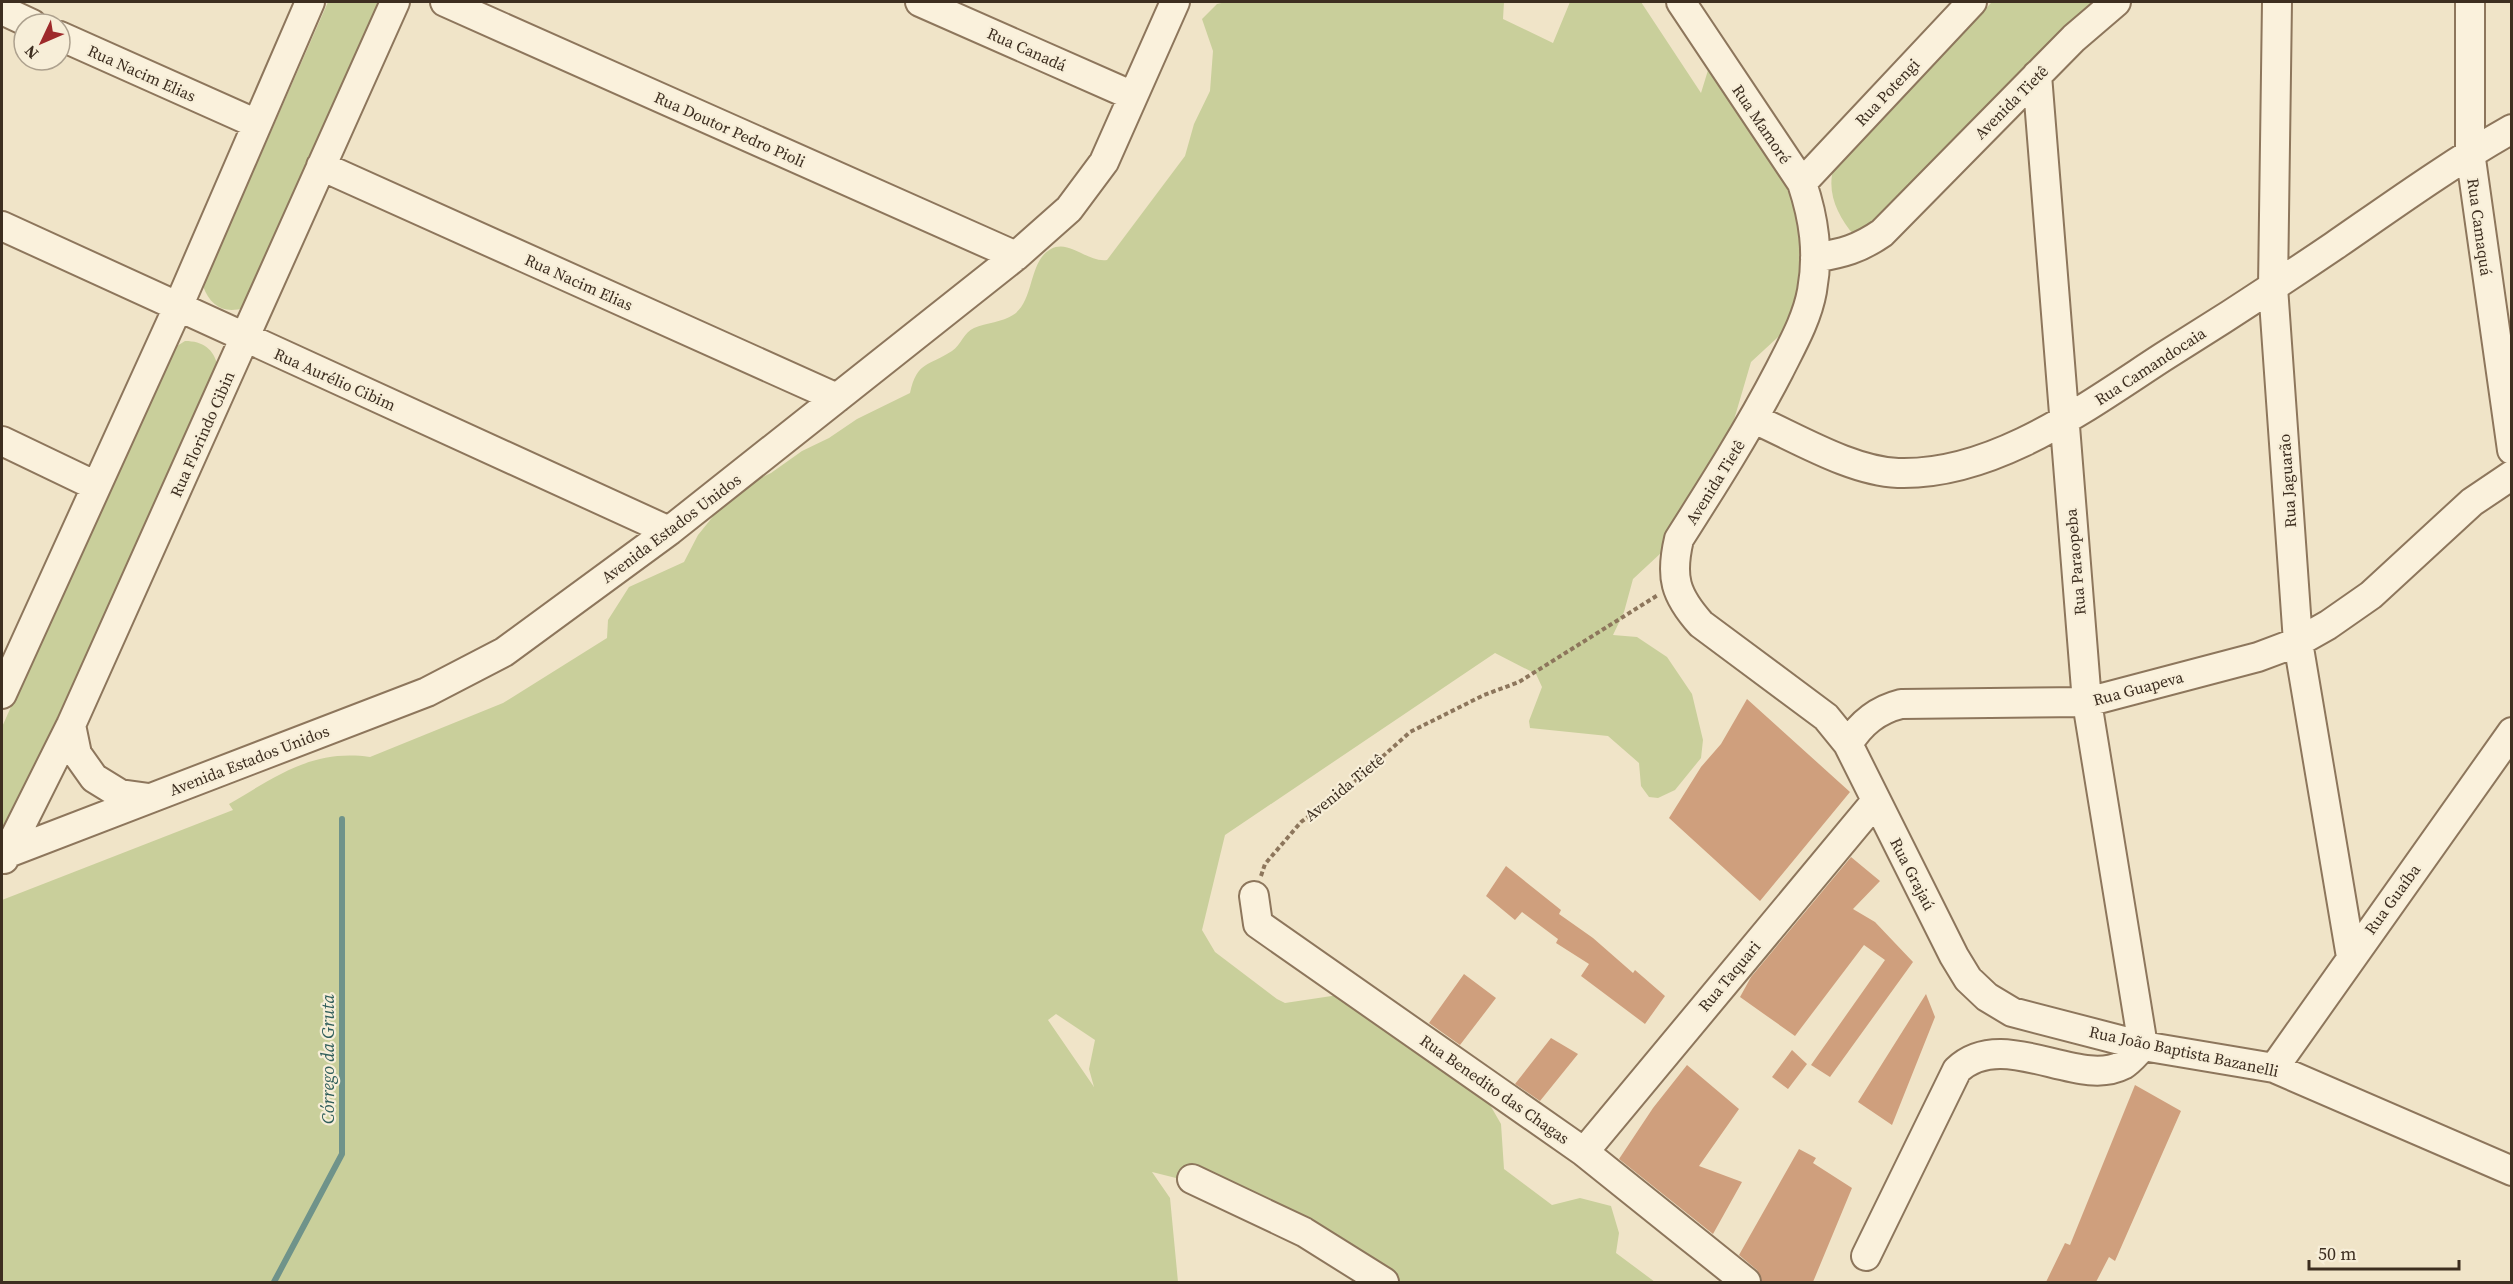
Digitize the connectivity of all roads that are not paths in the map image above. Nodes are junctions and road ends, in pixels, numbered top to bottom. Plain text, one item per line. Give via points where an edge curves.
1 (310, 2) edge
2 (395, 2) edge
3 (444, 2) edge
4 (920, 2) edge
5 (1175, 2) edge
6 (1681, 2) edge
7 (1972, 2) edge
8 (2116, 2) edge
9 (2277, 2) edge
10 (2470, 2) edge
11 (72, 41) edge
12 (2037, 75) junction
13 (1133, 96) junction
14 (257, 124) junction
15 (2511, 129) edge
16 (2470, 152) junction
17 (321, 166) junction
18 (1802, 183) junction
19 (2, 226) edge
20 (1016, 256) junction
21 (1815, 258) junction
22 (2273, 287) junction
23 (178, 308) junction
24 (244, 338) junction
25 (837, 398) junction
26 (1755, 419) junction
27 (2064, 421) junction
28 (2, 441) edge
29 (2511, 450) edge
30 (2511, 475) edge
31 (96, 486) junction
32 (669, 531) junction
33 (2298, 642) junction
34 (10, 652) edge
35 (2, 694) edge
36 (2087, 702) junction
37 (71, 725) junction
38 (2511, 732) edge
39 (1848, 744) junction
40 (149, 798) junction
41 (1876, 801) junction
42 (4, 856) edge
43 (1254, 896) road end
44 (2351, 957) junction
45 (1987, 997) joint
46 (2143, 1046) junction
47 (2274, 1068) junction
48 (1584, 1152) junction
49 (2511, 1171) edge
50 (1192, 1179) dead end
51 (1866, 1257) dead end
52 (1384, 1282) edge
53 (1746, 1282) edge

1 - 14 street
2 - 17 street, Rua Florindo Cibin
3 - 20 street, Rua Doutor Pedro Pioli
4 - 13 street, Rua Canadá
5 - 13 street, Avenida Estados Unidos
6 - 18 street, Rua Mamoré
7 - 18 street, Rua Potengi
8 - 12 street, Avenida Tietê
9 - 22 street, Rua Jaguarão
10 - 16 street, Rua Camaquá
11 - 14 street, Rua Nacim Elias
12 - 21 street, Avenida Tietê via 1882,233 1862,247
12 - 27 street, Rua Paraopeba
13 - 20 street, Avenida Estados Unidos via 1104,162 1069,209
14 - 23 street
15 - 16 street, Rua Camandocaia
16 - 22 street, Rua Camandocaia
16 - 29 street, Rua Camaquá
17 - 24 street, Rua Florindo Cibin
17 - 25 street, Rua Nacim Elias
18 - 21 street, Rua Mamoré via 1810,209
19 - 23 street, Rua Aurélio Cibim
20 - 25 street, Avenida Estados Unidos
21 - 26 street, Avenida Tietê via 1812,292 1801,327
22 - 27 street, Rua Camandocaia
22 - 33 street, Rua Jaguarão
23 - 24 street, Rua Aurélio Cibim
23 - 31 street
24 - 32 street, Rua Aurélio Cibim
24 - 37 street, Rua Florindo Cibin
25 - 32 street, Avenida Estados Unidos
26 - 27 street, Rua Camandocaia via 1828,453 1896,473 1939,470 1989,457
26 - 39 street, Avenida Tietê via 1679,539 1674,561 1676,584 1684,605 1701,624 1826,717
27 - 36 street, Rua Paraopeba
28 - 31 street
30 - 33 street, Rua Guapeva via 2472,502 2371,595
31 - 34 street
32 - 40 street, Avenida Estados Unidos via 504,652 427,692
33 - 36 street, Rua Guapeva via 2258,657
33 - 44 street, Rua Jaguarão
34 - 35 street
36 - 39 street, Rua Guapeva via 1901,704 1869,719
36 - 46 street, Rua Paraopeba
37 - 40 street via 77,754 94,778 120,794
37 - 42 street, Rua Florindo Cibin
38 - 44 street, Rua Guaíba
39 - 41 street, Rua Grajaú
40 - 42 street, Avenida Estados Unidos
41 - 45 street, Rua Grajaú via 1954,956 1968,979
41 - 48 street, Rua Taquari
43 - 48 street, Rua Benedito das Chagas via 1258,924
44 - 47 street, Rua Guaíba
45 - 46 street, Rua João Baptista Bazanelli via 2013,1012
46 - 47 street, Rua João Baptista Bazanelli
46 - 51 street via 2123,1065 2106,1070 2002,1053 1967,1060 1957,1070
47 - 49 street, Rua João Baptista Bazanelli
48 - 53 street, Rua Benedito das Chagas
50 - 52 street via 1304,1232

